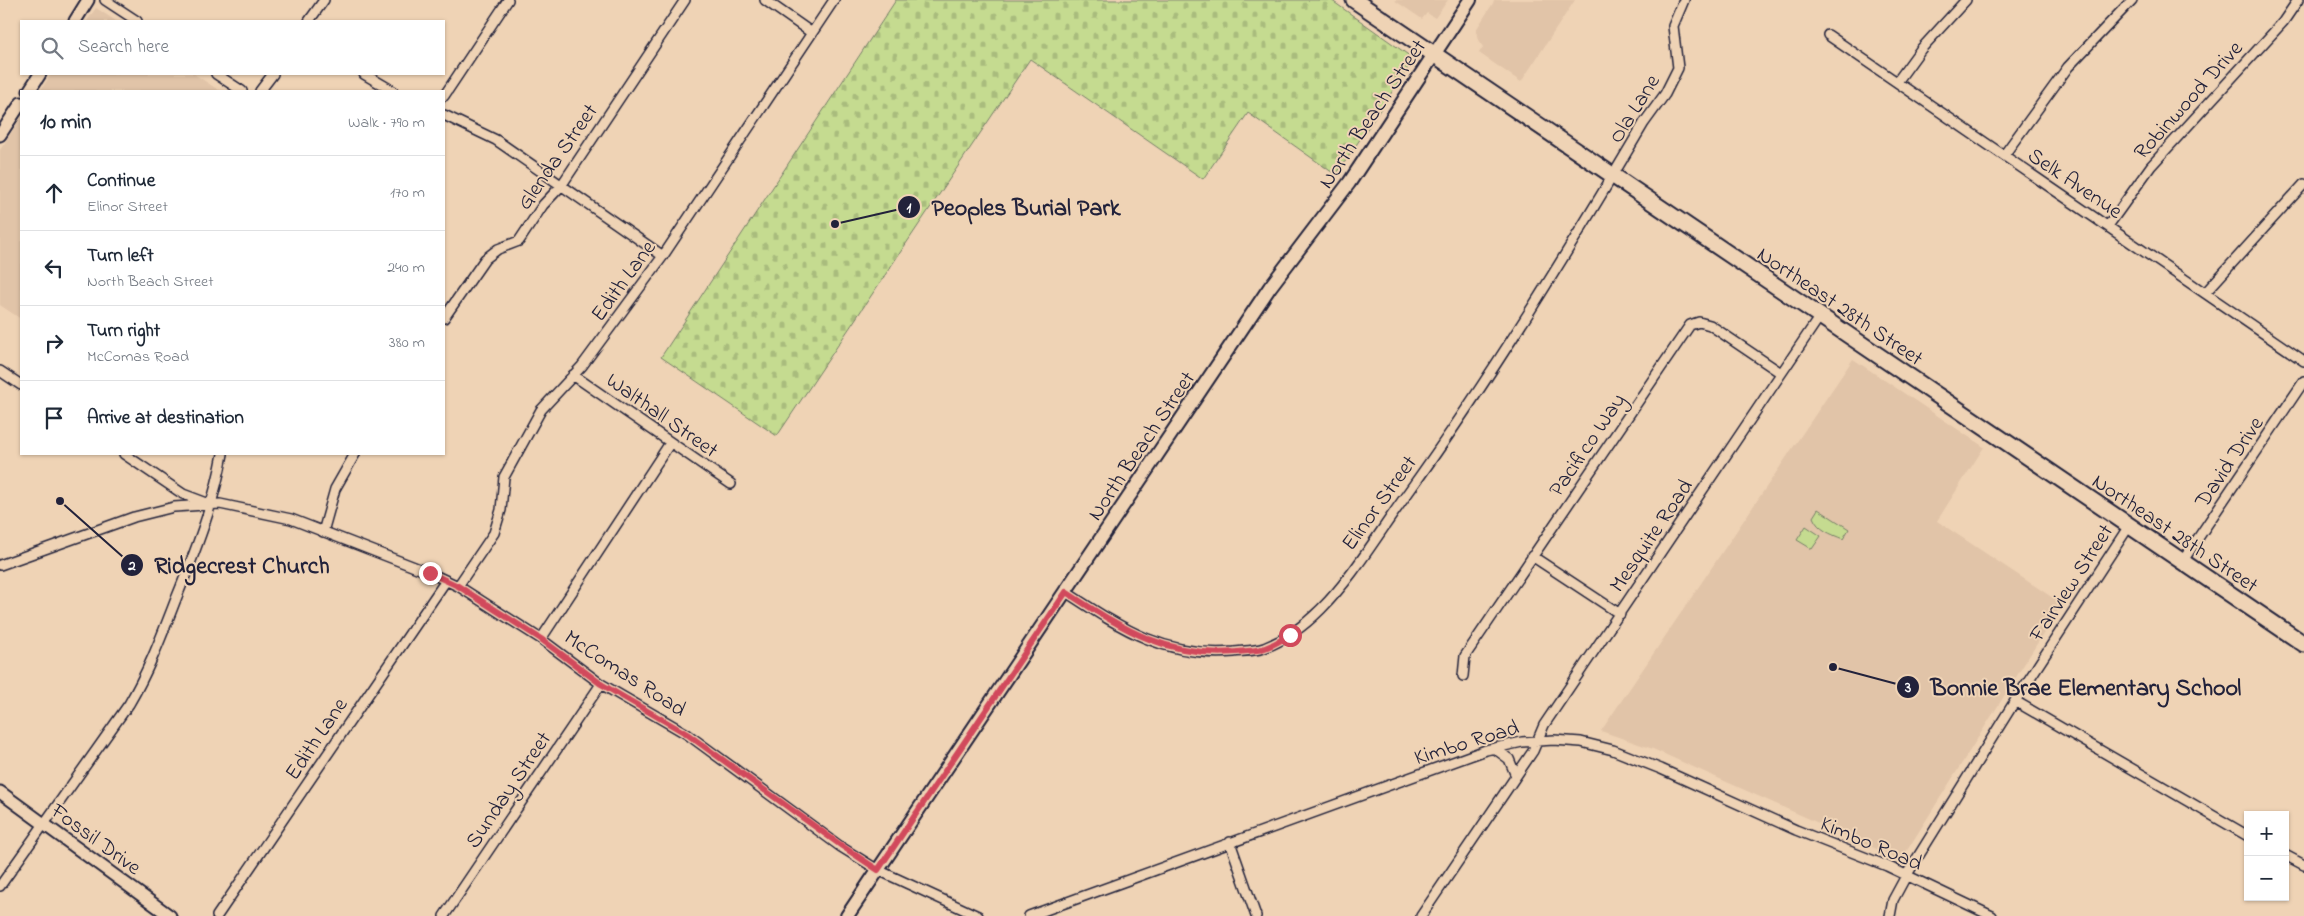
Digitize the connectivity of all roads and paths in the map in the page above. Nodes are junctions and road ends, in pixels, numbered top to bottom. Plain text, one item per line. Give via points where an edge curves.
1 (88, 0) edge
2 (105, 0) edge
3 (324, 0) edge
4 (508, 0) edge
5 (685, 0) edge
6 (765, 0) edge
7 (834, 0) edge
8 (1354, 0) edge
9 (1470, 0) edge
10 (1684, 0) edge
11 (1966, 0) edge
12 (2132, 0) edge
13 (2298, 0) edge
14 (76, 20) edge
15 (135, 20) edge
16 (310, 20) edge
17 (812, 33) junction
18 (1828, 35) dead end
19 (1435, 55) junction
20 (39, 75) edge
21 (218, 75) edge
22 (272, 75) edge
23 (366, 75) edge
24 (1897, 82) junction
25 (30, 90) edge
26 (240, 90) edge
27 (261, 90) edge
28 (391, 90) edge
29 (445, 94) edge
30 (20, 105) edge
31 (445, 115) edge
32 (0, 135) edge
33 (2004, 155) junction
34 (1613, 176) junction
35 (2304, 184) edge
36 (562, 186) junction
37 (2108, 226) junction
38 (663, 256) junction
39 (2205, 293) junction
40 (1820, 316) junction
41 (445, 317) edge
42 (2304, 361) edge
43 (0, 371) edge
44 (1781, 373) junction
45 (573, 375) junction
46 (2304, 381) edge
47 (20, 384) edge
48 (670, 443) junction
49 (125, 455) edge
50 (223, 455) edge
51 (354, 455) edge
52 (731, 484) dead end
53 (210, 504) junction
54 (2129, 526) junction
55 (323, 532) junction
56 (1532, 556) junction
57 (2182, 562) junction
58 (0, 565) edge
59 (445, 582) junction
60 (458, 586) junction
61 (1066, 592) junction
62 (1620, 614) junction
63 (541, 639) junction
64 (2304, 644) edge
65 (1463, 676) dead end
66 (601, 684) junction
67 (2015, 702) junction
68 (1537, 740) junction
69 (1494, 748) junction
70 (1516, 776) junction
71 (0, 792) edge
72 (44, 824) junction
73 (2244, 834) edge
74 (1230, 842) junction
75 (2287, 856) edge
76 (2304, 865) edge
77 (878, 870) junction
78 (1906, 876) junction
79 (0, 886) edge
80 (170, 916) edge
81 (217, 916) edge
82 (444, 916) edge
83 (847, 916) edge
84 (978, 916) edge
85 (1029, 916) edge
86 (1256, 916) edge
87 (1421, 916) edge
88 (1890, 916) edge
89 (1992, 916) edge

1 - 14 street
2 - 15 street
3 - 16 street
4 - 29 street
5 - 36 street, Glenda Street
6 - 17 street
7 - 17 street, Edith Lane
8 - 19 main road, Northeast 28th Street
9 - 19 main road, North Beach Street
10 - 34 street, Ola Lane via 1673,26 1678,68
11 - 24 street via 1921,49
12 - 33 street via 2068,67
13 - 37 street, Robinwood Drive via 2283,22 2151,166
17 - 38 street, Edith Lane
18 - 24 street, Selk Avenue
19 - 34 main road, Northeast 28th Street
19 - 61 main road, North Beach Street via 1349,183 1270,287
20 - 25 street
21 - 26 street
22 - 27 street
23 - 28 street
24 - 33 street, Selk Avenue
30 - 32 street
31 - 36 street via 496,140
33 - 37 street, Selk Avenue
34 - 40 main road, Northeast 28th Street
34 - 61 street, Elinor Street via 1436,454 1343,582 1321,609 1290,635 1262,649 1190,652 1139,636
35 - 39 street
36 - 38 street
36 - 41 street, Glenda Street via 543,205 519,241 498,249 485,259
37 - 39 street, Selk Avenue
38 - 45 street, Edith Lane
39 - 42 street, Selk Avenue
40 - 44 street, Mesquite Road
40 - 54 main road, Northeast 28th Street
43 - 47 street
44 - 56 street, Pacifico Way via 1710,325 1699,322 1690,325
44 - 62 street, Mesquite Road
45 - 48 street, Walthall Street
45 - 60 street, Edith Lane via 541,410 516,454 504,477 501,510 494,533
46 - 57 street, David Drive
48 - 52 street, Walthall Street
48 - 63 street
49 - 53 street via 183,494
50 - 53 street
51 - 55 street via 335,489
53 - 55 street, McComas Road via 290,520
53 - 58 street, McComas Road via 174,507 134,517
53 - 72 street via 205,527 146,676
54 - 57 main road, Northeast 28th Street
54 - 67 street, Fairview Street
55 - 59 street, McComas Road via 430,573
56 - 62 street
56 - 65 street, Pacifico Way via 1465,656
57 - 64 main road, Northeast 28th Street
59 - 60 street, McComas Road
59 - 81 street, Edith Lane
60 - 63 street, McComas Road
61 - 77 main road, North Beach Street
62 - 68 street, Mesquite Road
63 - 66 street, McComas Road
66 - 77 street, McComas Road via 687,734
66 - 82 street, Sunday Street
67 - 73 street
67 - 78 street, Fairview Street
68 - 69 street, Kimbo Road
68 - 70 street, Mesquite Road
68 - 78 street, Kimbo Road via 1581,742 1613,750
69 - 70 street via 1509,759
69 - 74 street, Kimbo Road
70 - 87 street, Mesquite Road
71 - 72 street, Fossil Drive
72 - 79 street
72 - 80 street, Fossil Drive
74 - 85 street, Kimbo Road
74 - 86 street
75 - 76 street
77 - 83 main road, North Beach Street
77 - 84 street, McComas Road
78 - 88 street, Fairview Street
78 - 89 street, Kimbo Road

